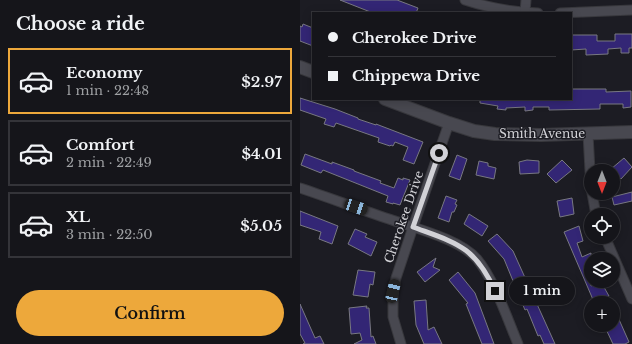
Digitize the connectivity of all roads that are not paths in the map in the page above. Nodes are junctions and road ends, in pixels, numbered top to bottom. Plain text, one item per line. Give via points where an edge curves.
1 (465, 0) edge
2 (526, 0) edge
3 (632, 10) edge
4 (525, 12) edge
5 (572, 12) edge
6 (300, 68) edge
7 (312, 72) edge
8 (388, 100) edge
9 (449, 123) junction
10 (632, 132) edge
11 (588, 134) junction
12 (590, 164) edge
13 (300, 188) edge
14 (413, 227) junction
15 (609, 244) edge
16 (628, 281) edge
17 (632, 299) edge
18 (401, 344) edge
19 (518, 344) edge

1 - 4 street via 504,10
2 - 4 street
3 - 5 street
6 - 7 main road
8 - 9 main road, Smith Avenue
9 - 11 main road, Smith Avenue via 474,130 518,136
9 - 14 street, Cherokee Drive
10 - 11 main road, Smith Avenue
11 - 12 street
13 - 14 street
14 - 18 street, Cherokee Drive via 393,291 393,317
14 - 19 street via 454,242 476,258 490,278
15 - 16 street
16 - 17 street

